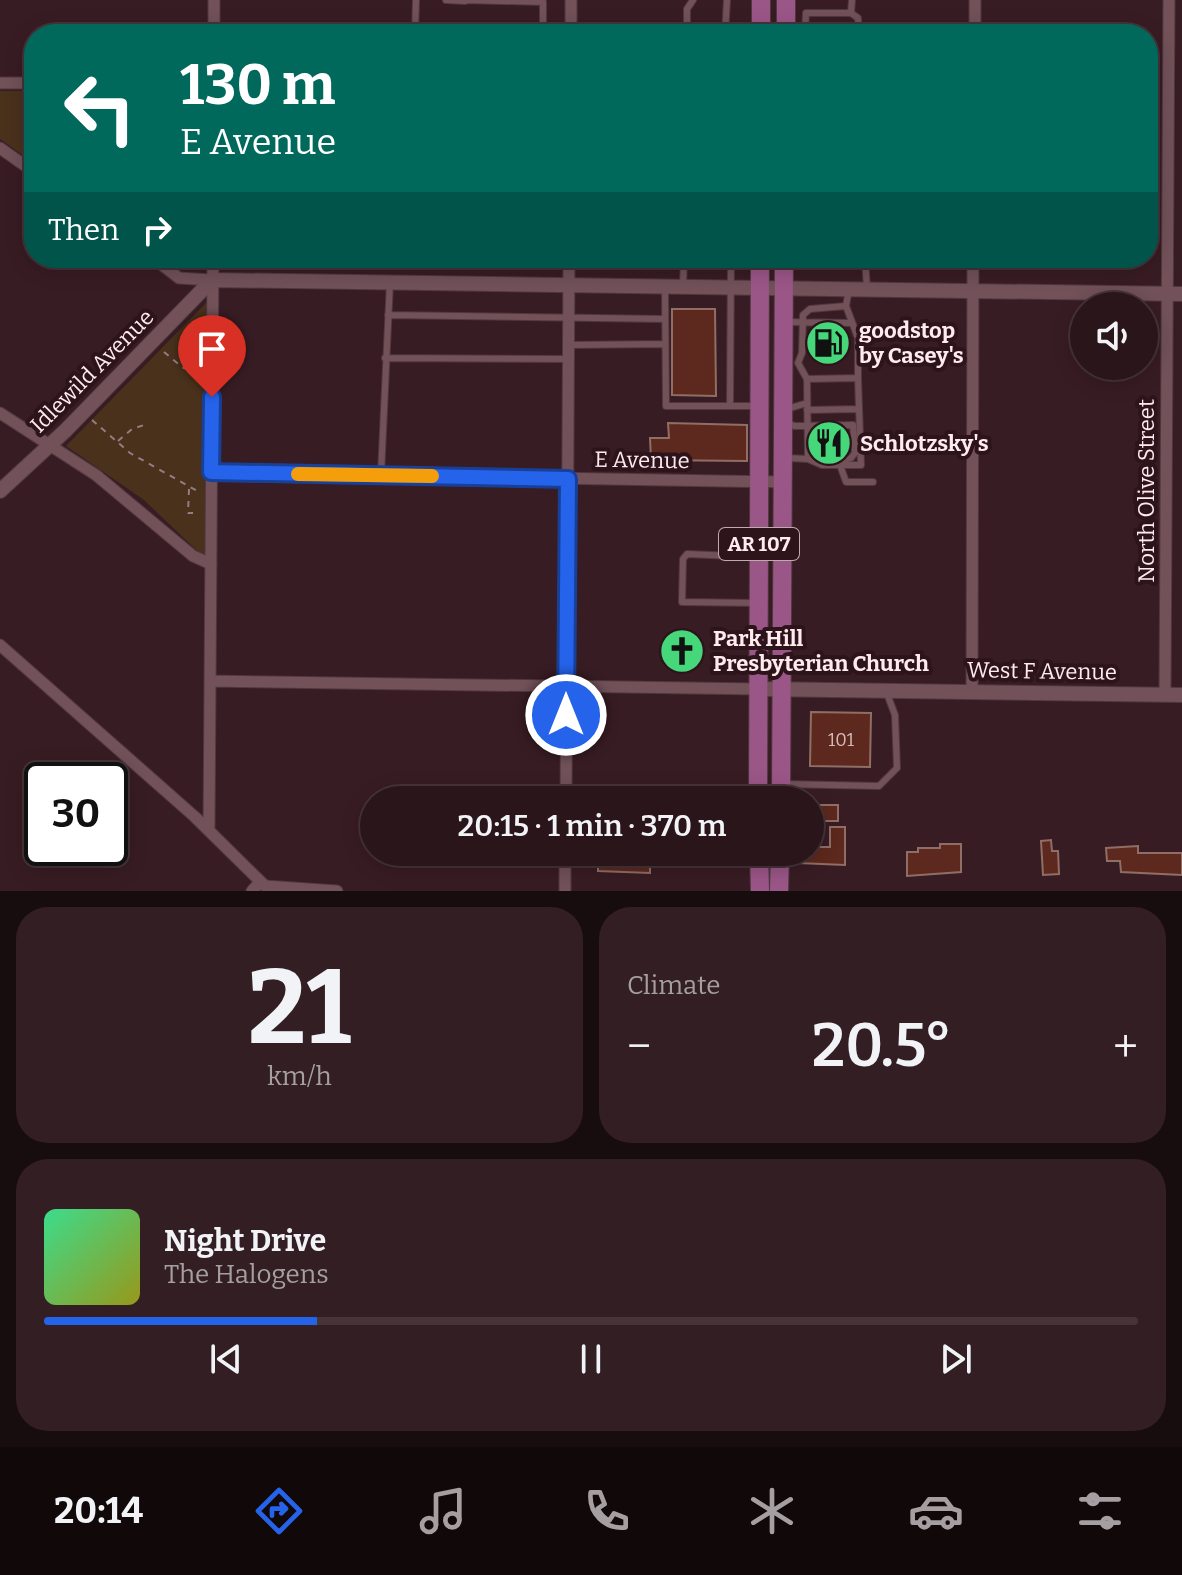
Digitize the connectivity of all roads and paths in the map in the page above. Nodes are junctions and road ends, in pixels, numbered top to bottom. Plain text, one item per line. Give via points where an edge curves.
1 (214, 0) edge
2 (416, 0) edge
3 (446, 0) edge
4 (465, 0) edge
5 (571, 0) edge
6 (693, 0) edge
7 (727, 0) edge
8 (761, 0) edge
9 (852, 0) edge
10 (975, 0) edge
11 (1169, 0) edge
12 (512, 1) edge
13 (786, 7) edge
14 (806, 13) junction
15 (851, 13) junction
16 (214, 24) edge
17 (415, 24) edge
18 (543, 24) edge
19 (571, 24) edge
20 (687, 24) edge
21 (726, 24) edge
22 (761, 24) edge
23 (805, 24) edge
24 (858, 24) edge
25 (975, 24) edge
26 (0, 83) edge
27 (24, 83) edge
28 (0, 148) edge
29 (24, 165) edge
30 (166, 268) edge
31 (213, 268) edge
32 (569, 268) edge
33 (684, 268) edge
34 (731, 268) edge
35 (760, 268) edge
36 (784, 268) edge
37 (866, 268) edge
38 (973, 268) edge
39 (212, 280) junction
40 (390, 282) junction
41 (569, 285) junction
42 (665, 286) junction
43 (683, 286) junction
44 (731, 287) junction
45 (760, 287) junction
46 (784, 288) junction
47 (811, 288) junction
48 (849, 289) junction
49 (867, 289) junction
50 (973, 291) junction
51 (1174, 294) edge
52 (846, 306) junction
53 (810, 309) junction
54 (388, 315) junction
55 (569, 319) junction
56 (665, 319) junction
57 (792, 322) junction
58 (852, 323) junction
59 (665, 344) junction
60 (569, 345) junction
61 (164, 352) dead end
62 (385, 358) junction
63 (569, 359) junction
64 (790, 364) junction
65 (205, 377) dead end
66 (858, 378) junction
67 (807, 379) junction
68 (730, 406) junction
69 (807, 406) junction
70 (859, 409) junction
71 (760, 412) junction
72 (0, 413) edge
73 (83, 413) junction
74 (783, 416) junction
75 (144, 425) dead end
76 (807, 425) junction
77 (118, 442) junction
78 (50, 445) junction
79 (783, 457) junction
80 (808, 459) junction
81 (822, 465) junction
82 (840, 465) junction
83 (211, 472) junction
84 (381, 475) junction
85 (568, 479) junction
86 (761, 481) junction
87 (784, 482) junction
88 (873, 482) dead end
89 (189, 488) junction
90 (0, 491) edge
91 (211, 497) junction
92 (193, 513) dead end
93 (759, 557) junction
94 (211, 564) junction
95 (759, 603) junction
96 (0, 645) edge
97 (210, 681) junction
98 (567, 686) junction
99 (758, 689) junction
100 (782, 689) junction
101 (886, 691) junction
102 (972, 692) junction
103 (1165, 694) junction
104 (1182, 695) edge
105 (566, 786) edge
106 (758, 786) edge
107 (781, 786) edge
108 (824, 789) edge
109 (209, 830) junction
110 (565, 866) edge
111 (759, 866) edge
112 (780, 866) edge
113 (256, 886) edge
114 (337, 891) edge
115 (565, 891) edge
116 (760, 891) edge
117 (779, 891) edge

1 - 16 street
2 - 17 lane
3 - 4 lane
4 - 12 lane
5 - 19 street
6 - 20 lane
7 - 21 lane
8 - 22 main road
9 - 15 lane
10 - 25 street
11 - 51 street, North Olive Street
12 - 18 lane via 543,2
13 - 14 lane
14 - 15 lane
14 - 23 lane
15 - 24 lane
26 - 27 street
28 - 29 street
30 - 39 street via 179,278
31 - 39 street
32 - 41 street
33 - 43 lane
34 - 44 lane
35 - 45 main road, AR 107
36 - 46 main road, AR 107
37 - 49 lane
38 - 50 street
39 - 40 street
39 - 73 street, Idlewild Avenue
39 - 83 street
40 - 41 street
40 - 54 lane
41 - 42 street
41 - 55 street
42 - 43 street
42 - 56 lane
43 - 44 street
44 - 45 street
44 - 68 lane
45 - 46 street
45 - 71 main road, AR 107
46 - 47 street
46 - 57 main road, AR 107
47 - 48 street
47 - 53 lane
48 - 49 street
48 - 52 lane
49 - 50 street
50 - 51 street
50 - 102 street
51 - 103 street, North Olive Street
52 - 53 lane
52 - 58 lane
53 - 57 lane
54 - 55 lane
54 - 62 lane
55 - 56 lane
55 - 60 street
56 - 59 lane
57 - 58 lane
57 - 64 main road, AR 107
58 - 66 lane via 858,338
59 - 60 lane
59 - 68 lane via 666,406
60 - 63 street
61 - 65 path
62 - 63 lane
62 - 84 lane
63 - 85 street
64 - 67 lane
64 - 74 main road, AR 107
66 - 67 lane
66 - 70 lane
67 - 69 lane
68 - 71 lane
69 - 70 lane
69 - 74 lane via 793,405
69 - 76 lane
70 - 82 lane via 861,465
71 - 74 lane
71 - 86 main road, AR 107
72 - 78 street
73 - 77 path
73 - 78 street, Idlewild Avenue
74 - 76 lane via 794,426
74 - 79 main road, AR 107
75 - 77 path
76 - 80 lane
76 - 81 lane via 853,425 855,453
77 - 89 path
78 - 90 street, Idlewild Avenue
78 - 94 street via 128,499 193,556
79 - 80 lane
79 - 87 main road, AR 107
80 - 81 lane
81 - 82 lane
82 - 88 lane via 846,482
83 - 84 street, E Avenue
83 - 91 street
84 - 85 street, E Avenue
85 - 86 street, E Avenue
85 - 98 street
86 - 87 street, E Avenue
86 - 93 main road, AR 107
87 - 100 main road, AR 107
89 - 91 path
89 - 92 path via 188,513
91 - 94 street
93 - 95 main road, AR 107
93 - 95 lane via 687,554 682,602
94 - 97 street
95 - 99 main road, AR 107
96 - 109 street
97 - 98 street
97 - 109 street
98 - 99 street
98 - 105 street
99 - 100 street, West F Avenue
99 - 106 main road, AR 107
100 - 101 street, West F Avenue
100 - 107 main road, AR 107
101 - 102 street, West F Avenue
101 - 108 lane via 895,715 897,768 879,786
102 - 103 street, West F Avenue
103 - 104 street, West F Avenue
109 - 113 street
110 - 115 street
111 - 116 main road
112 - 117 main road
113 - 114 street

